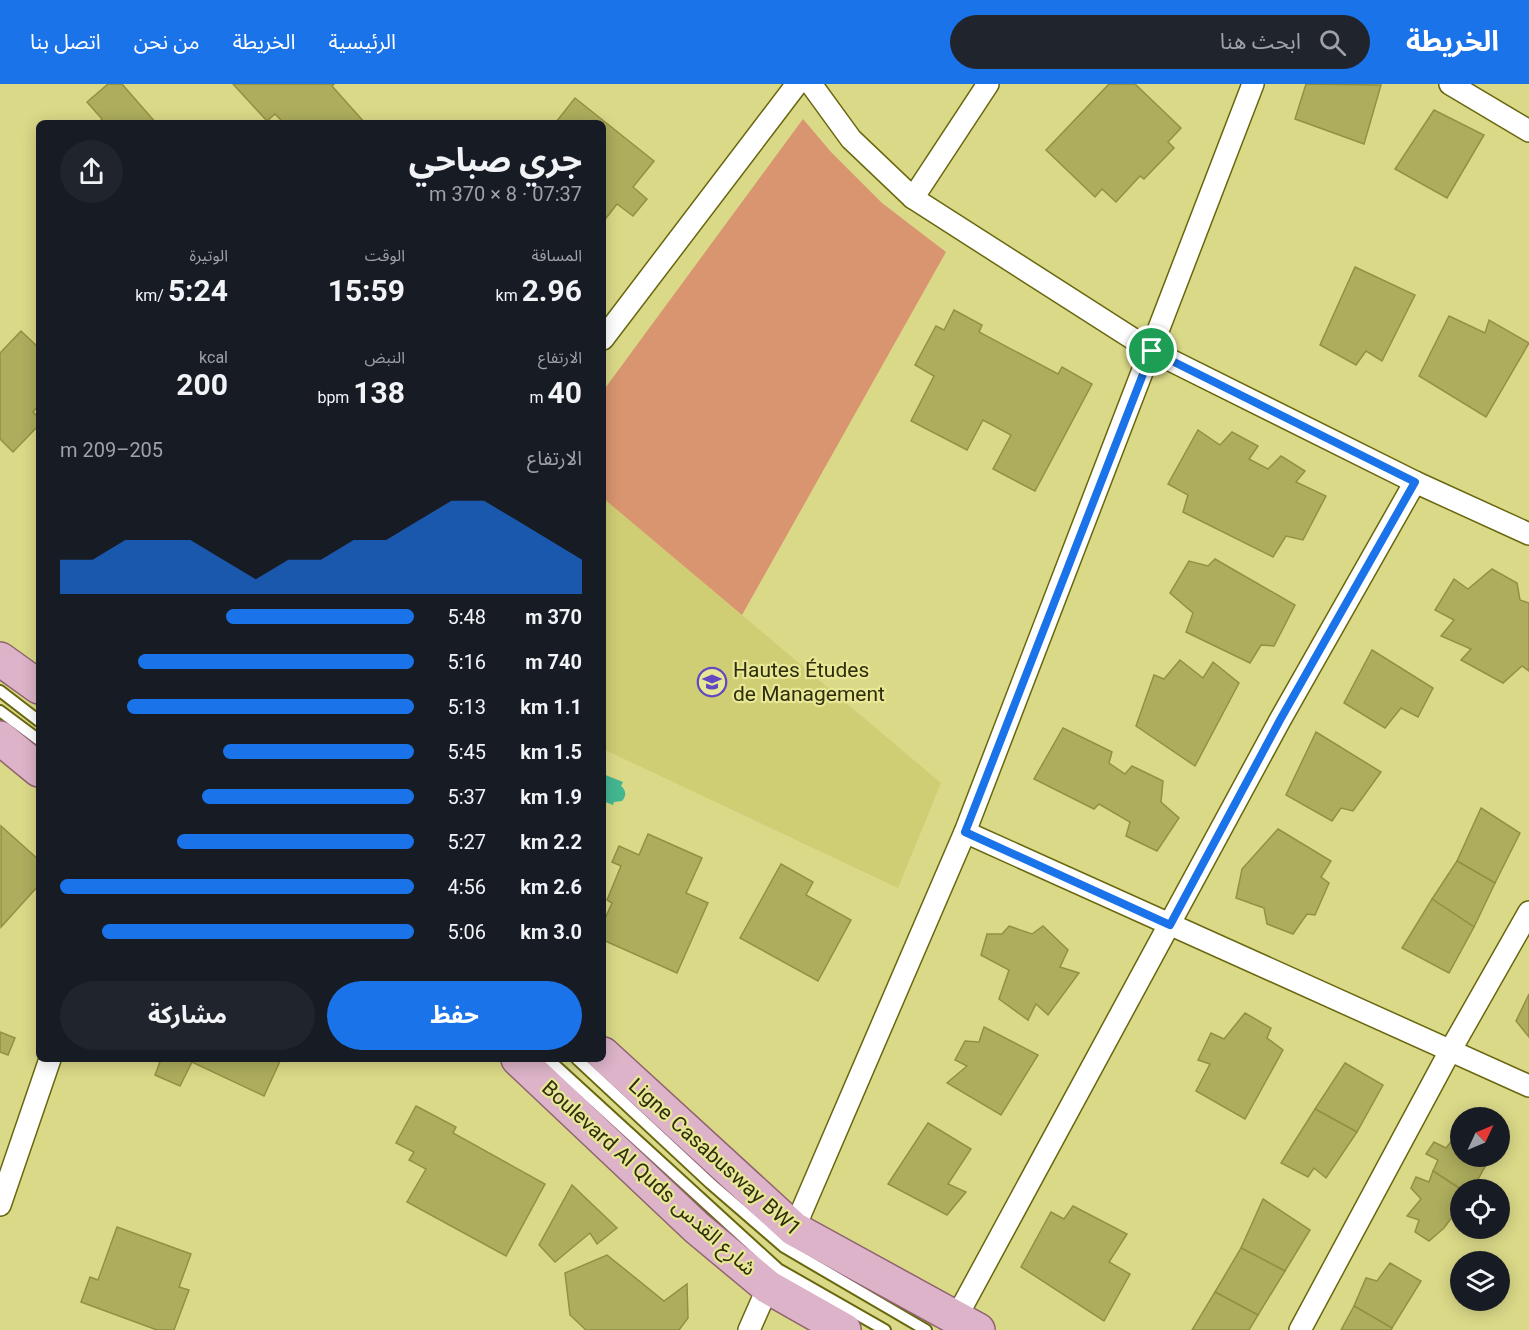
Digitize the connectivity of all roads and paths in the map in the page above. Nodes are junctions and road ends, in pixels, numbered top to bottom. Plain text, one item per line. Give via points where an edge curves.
1 (797, 84) edge
2 (811, 84) edge
3 (988, 84) edge
4 (1253, 84) edge
5 (1450, 84) edge
6 (1529, 131) edge
7 (913, 198) junction
8 (606, 335) edge
9 (1152, 351) junction
10 (1415, 482) junction
11 (1529, 534) edge
12 (0, 659) edge
13 (36, 685) edge
14 (0, 691) edge
15 (0, 711) edge
16 (36, 719) edge
17 (0, 738) edge
18 (36, 738) edge
19 (36, 768) edge
20 (965, 832) junction
21 (1529, 912) edge
22 (1170, 925) junction
23 (1450, 1051) junction
24 (606, 1057) edge
25 (49, 1062) edge
26 (521, 1062) edge
27 (551, 1062) edge
28 (580, 1062) edge
29 (1529, 1086) edge
30 (0, 1205) edge
31 (794, 1229) junction
32 (768, 1287) junction
33 (953, 1326) edge
34 (749, 1330) edge
35 (844, 1330) edge
36 (885, 1330) edge
37 (1300, 1330) edge

1 - 8 street
2 - 7 street via 850,139
3 - 7 street
4 - 9 street
5 - 6 street
7 - 9 street
9 - 10 street
9 - 20 street
10 - 11 street
10 - 22 street
12 - 13 main road
14 - 16 lane
15 - 18 lane
17 - 19 main road
20 - 22 street
20 - 31 street
21 - 23 street
22 - 23 street
22 - 33 street
23 - 29 street
23 - 37 street
24 - 31 main road
25 - 30 street
26 - 32 main road, Boulevard Al Quds شارع القدس via 697,1228
27 - 36 lane, Ligne Casabusway BW1 via 778,1269
28 - 33 lane, Ligne Casabusway BW1 via 784,1247
31 - 33 main road
32 - 34 street
32 - 35 main road, Boulevard Al Quds شارع القدس

